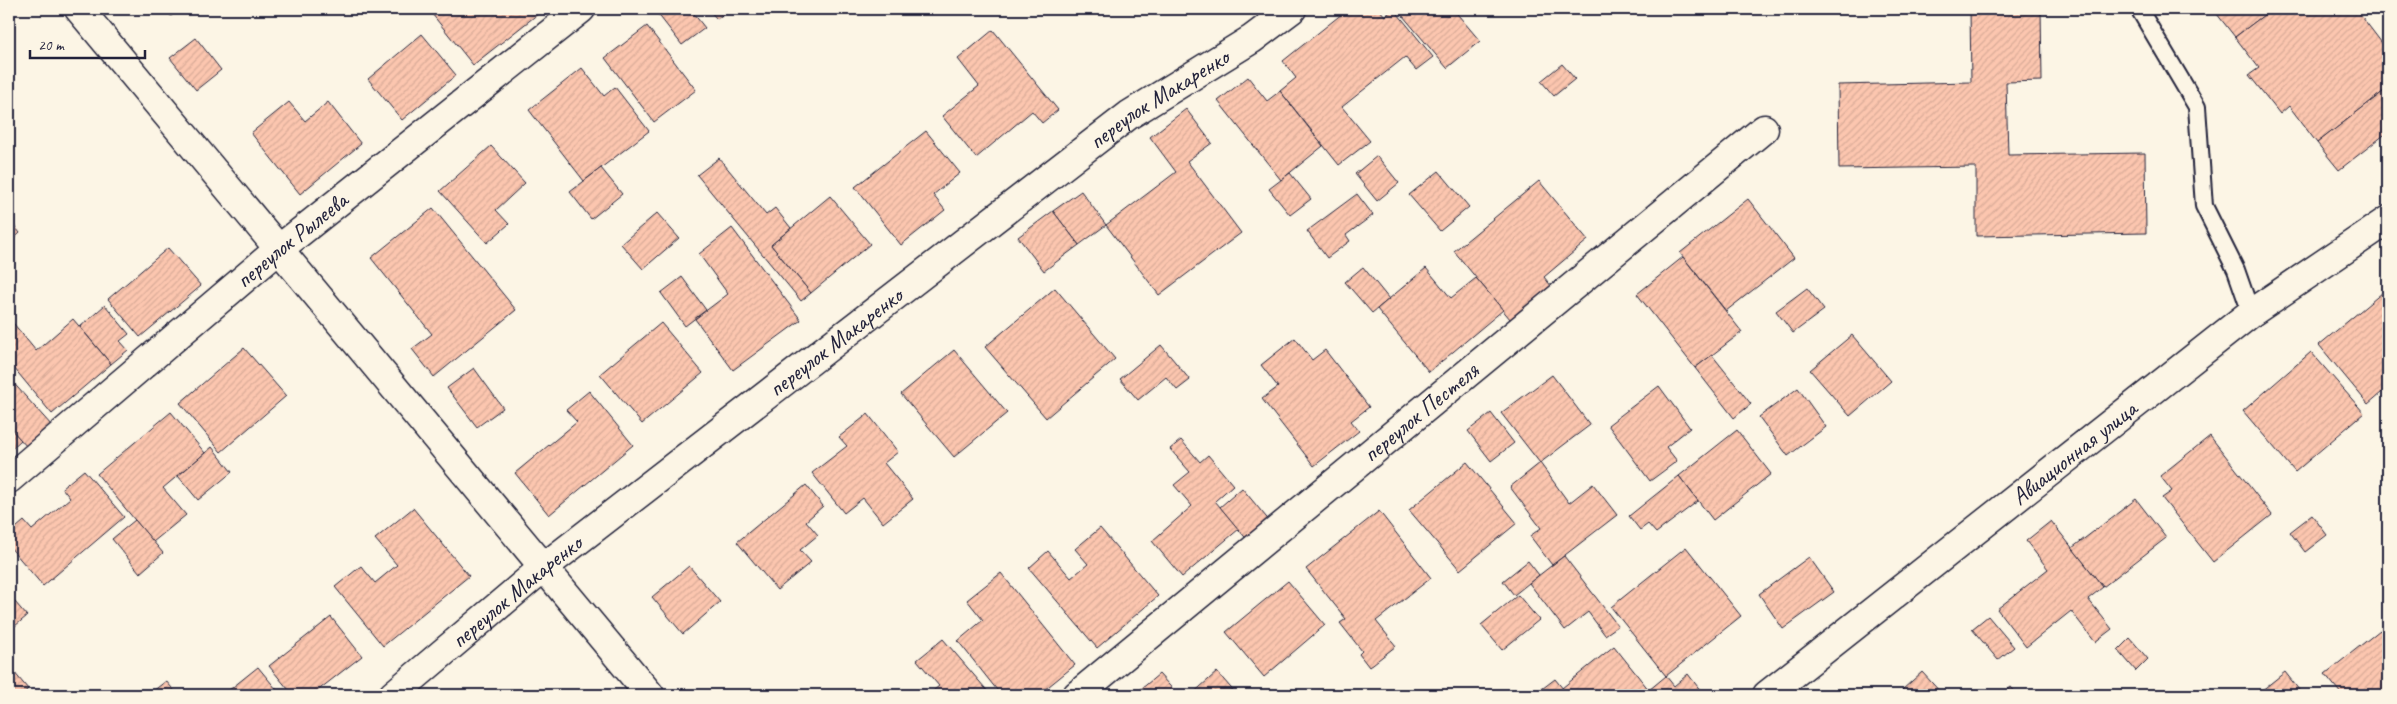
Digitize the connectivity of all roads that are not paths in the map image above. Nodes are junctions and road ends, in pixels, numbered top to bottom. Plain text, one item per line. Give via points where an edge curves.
1 (79, 9) edge
2 (581, 9) edge
3 (1292, 9) edge
4 (2139, 9) edge
5 (1764, 129) dead end
6 (2388, 220) edge
7 (279, 249) junction
8 (2251, 313) junction
9 (9, 480) edge
10 (544, 567) junction
11 (393, 695) edge
12 (650, 695) edge
13 (1077, 695) edge
14 (1767, 695) edge

1 - 7 street
2 - 7 street, переулок Рылеева
3 - 10 street, переулок Макаренко via 1252,39 1129,114
4 - 8 lane via 2197,107 2204,206 2236,270
5 - 13 street, переулок Пестеля
6 - 8 street, Авиационная улица
7 - 9 street, переулок Рылеева
7 - 10 street
8 - 14 street, Авиационная улица
10 - 11 street, переулок Макаренко
10 - 12 street

